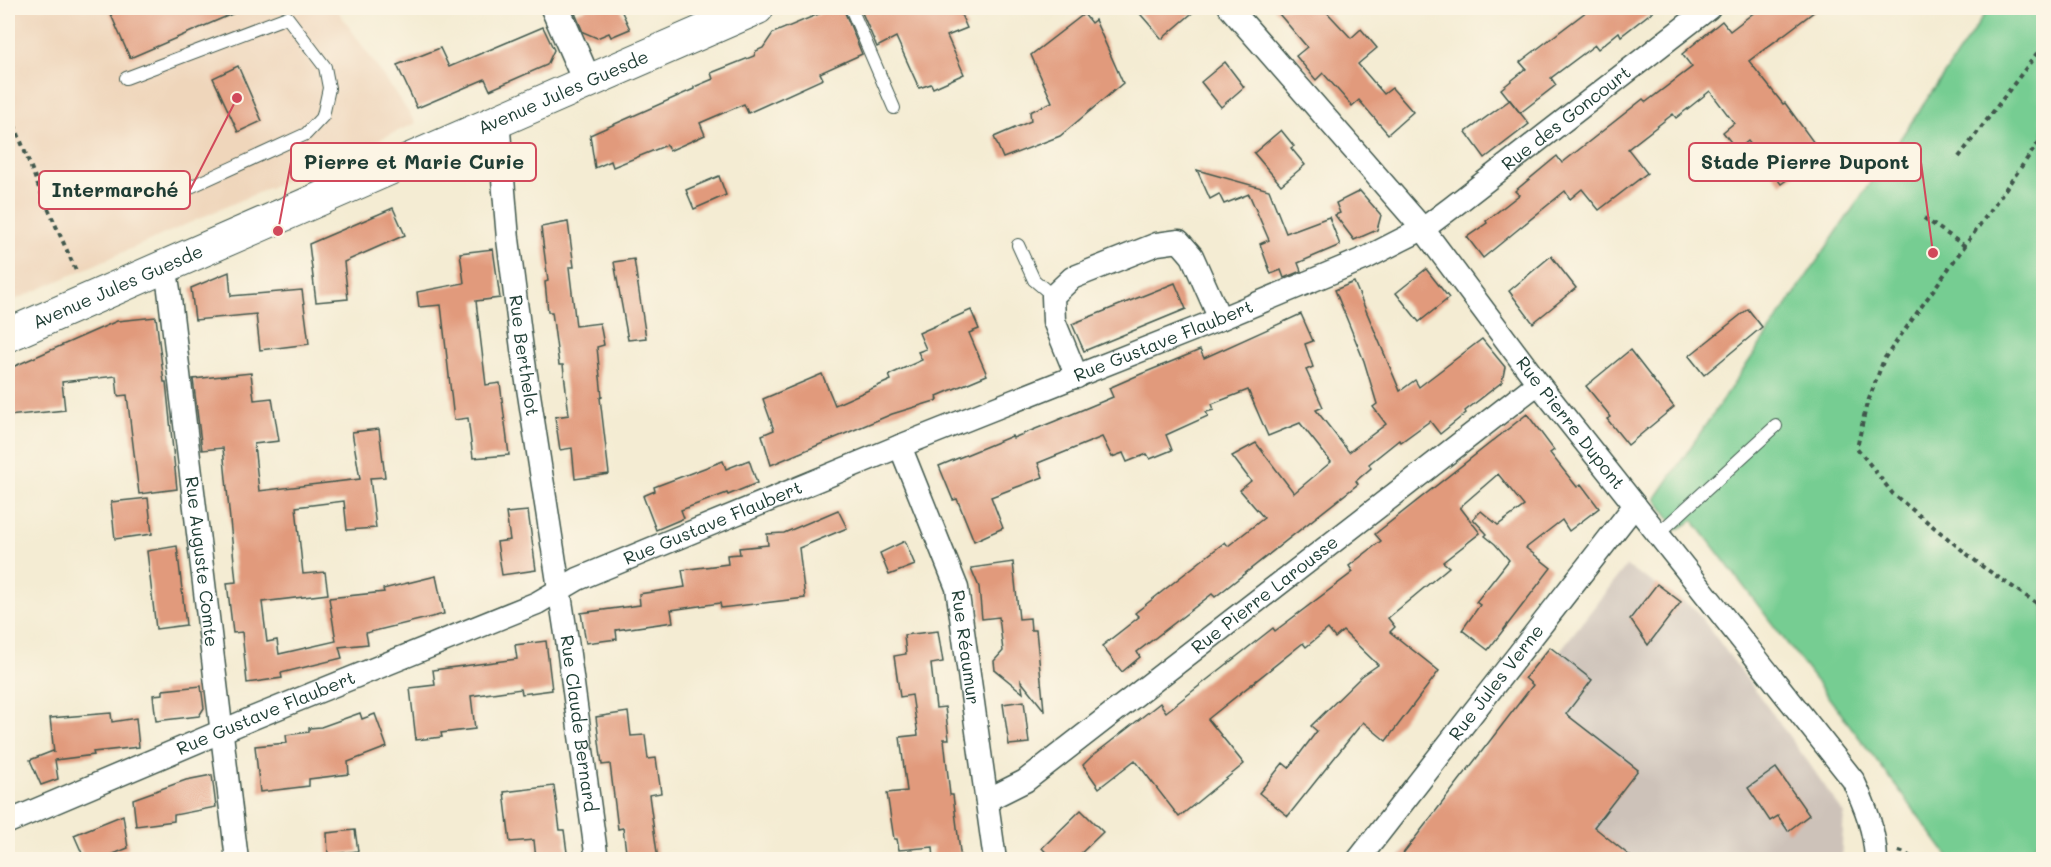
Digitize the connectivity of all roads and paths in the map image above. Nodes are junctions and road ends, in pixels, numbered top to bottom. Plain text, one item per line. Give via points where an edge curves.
1 (555, 8) edge
2 (757, 8) edge
3 (851, 8) edge
4 (1230, 8) edge
5 (1709, 8) edge
6 (285, 12) edge
7 (2043, 44) edge
8 (126, 78) dead end
9 (587, 81) junction
10 (8, 108) edge
11 (894, 108) dead end
12 (498, 119) junction
13 (2043, 135) edge
14 (1959, 157) dead end
15 (175, 194) dead end
16 (1924, 218) dead end
17 (1423, 229) junction
18 (1018, 245) dead end
19 (1965, 246) junction
20 (165, 266) junction
21 (1053, 296) junction
22 (89, 299) junction
23 (1220, 319) junction
24 (8, 335) edge
25 (1077, 377) junction
26 (1538, 383) junction
27 (1776, 426) dead end
28 (900, 446) junction
29 (1635, 505) junction
30 (1658, 534) junction
31 (560, 590) junction
32 (2043, 608) edge
33 (221, 732) junction
34 (987, 800) junction
35 (8, 822) edge
36 (237, 860) edge
37 (597, 860) edge
38 (995, 860) edge
39 (1358, 860) edge
40 (1876, 860) edge

1 - 9 street
2 - 9 main road, Avenue Jules Guesde
3 - 11 lane
4 - 17 street, Rue Pierre Dupont
5 - 17 street, Rue des Goncourt
6 - 8 lane
6 - 15 lane via 325,67 329,88 323,116 306,134
7 - 14 path
9 - 12 main road, Avenue Jules Guesde
10 - 22 path
12 - 20 main road, Avenue Jules Guesde
12 - 31 street, Rue Berthelot via 522,349
13 - 19 path
16 - 19 path
17 - 23 street, Rue Gustave Flaubert via 1366,258
17 - 26 street, Rue Pierre Dupont
18 - 21 lane via 1034,280
19 - 32 path via 1884,359 1866,407 1857,448 1893,494 1983,567
20 - 22 main road, Avenue Jules Guesde
20 - 33 street, Rue Auguste Comte
21 - 23 street via 1072,278 1157,244 1179,241 1192,256
21 - 25 street via 1054,321
22 - 24 main road, Avenue Jules Guesde
23 - 25 street, Rue Gustave Flaubert
25 - 28 street, Rue Gustave Flaubert
26 - 29 street, Rue Pierre Dupont
26 - 34 street, Rue Pierre Larousse via 1025,781
27 - 30 lane
28 - 31 street, Rue Gustave Flaubert via 578,579
28 - 34 street, Rue Réaumur via 957,588
29 - 30 street, Rue Pierre Dupont
29 - 39 street, Rue Jules Verne
30 - 40 street, Rue Pierre Dupont via 1853,780 1869,815
31 - 33 street, Rue Gustave Flaubert via 537,603
31 - 37 street, Rue Claude Bernard
33 - 35 street, Rue Gustave Flaubert
33 - 36 street, Rue Auguste Comte
34 - 38 street, Rue Réaumur

